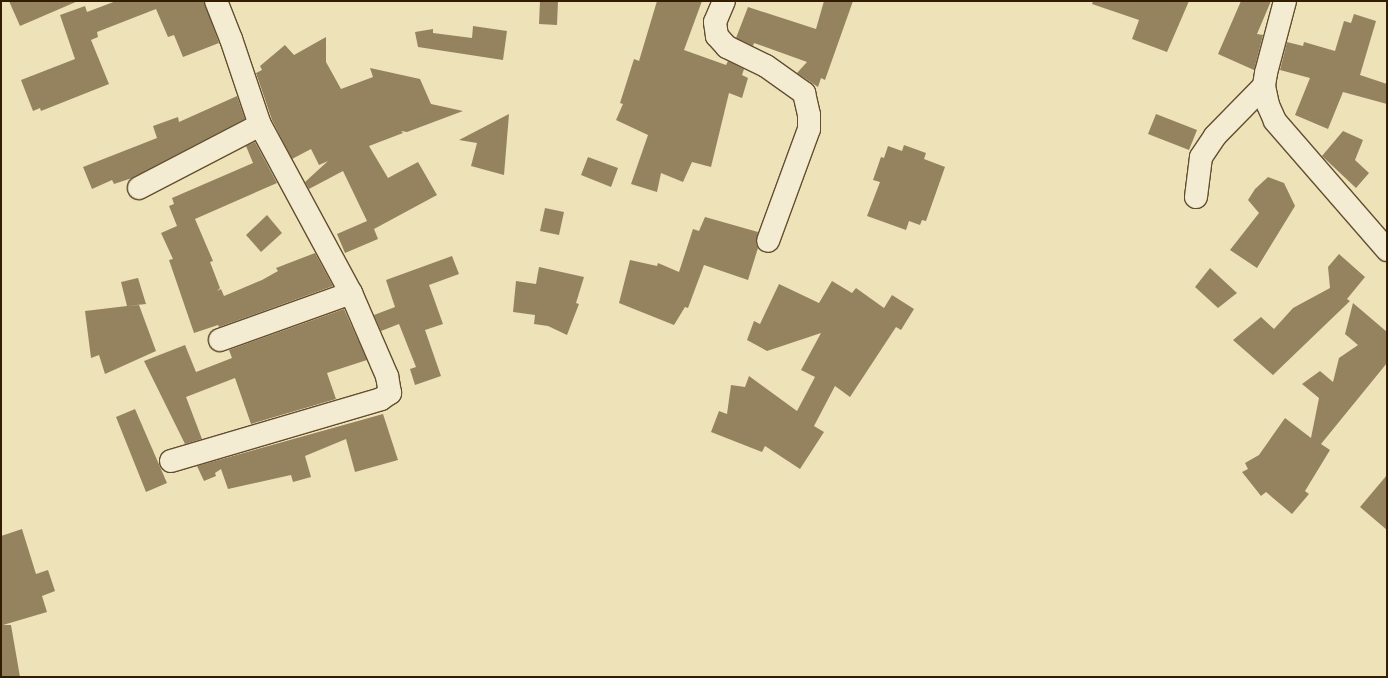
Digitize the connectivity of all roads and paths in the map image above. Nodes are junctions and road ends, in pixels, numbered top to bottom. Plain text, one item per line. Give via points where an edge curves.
1 (216, 1) edge
2 (724, 1) edge
3 (1285, 1) edge
4 (1264, 86) junction
5 (260, 125) junction
6 (139, 188) dead end
7 (1196, 197) dead end
8 (768, 241) dead end
9 (1387, 250) edge
10 (351, 293) junction
11 (220, 340) dead end
12 (171, 461) dead end

1 - 5 street via 232,39
2 - 8 street via 715,22 717,36 727,47 766,66 804,93 809,114 809,129
3 - 4 street
4 - 7 street via 1215,136 1201,157
4 - 9 street via 1275,121
5 - 6 street
5 - 10 street
10 - 11 street
10 - 12 street via 387,376 390,393 381,399

